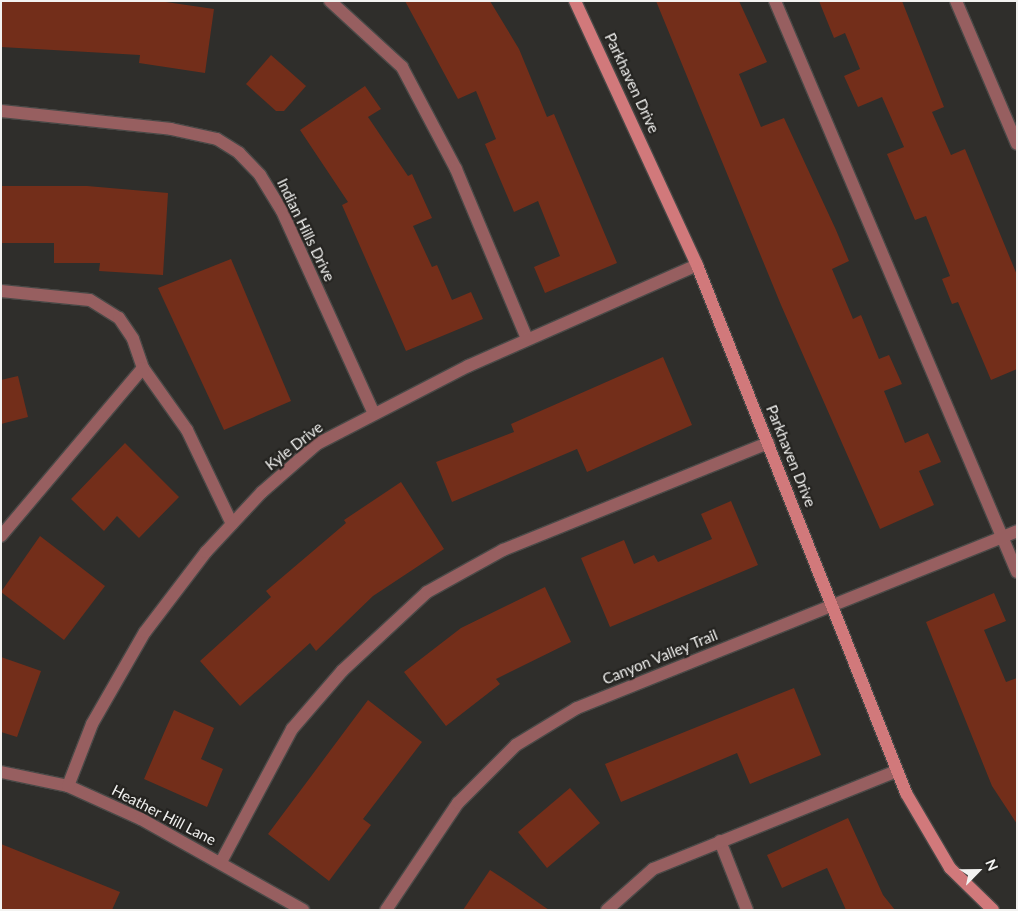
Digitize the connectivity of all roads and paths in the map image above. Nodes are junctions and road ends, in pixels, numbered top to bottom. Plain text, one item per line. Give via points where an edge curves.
1 (330, 1) edge
2 (575, 1) edge
3 (775, 1) edge
4 (956, 1) edge
5 (1, 112) edge
6 (1017, 144) edge
7 (697, 265) junction
8 (1, 291) edge
9 (528, 340) junction
10 (143, 368) junction
11 (373, 412) junction
12 (768, 443) junction
13 (232, 524) junction
14 (1017, 531) edge
15 (1, 536) edge
16 (1001, 537) junction
17 (1017, 572) edge
18 (832, 603) junction
19 (897, 771) junction
20 (1, 772) edge
21 (68, 786) junction
22 (720, 841) junction
23 (221, 862) junction
24 (303, 910) edge
25 (386, 910) edge
26 (608, 910) edge
27 (747, 910) edge
28 (993, 910) edge

1 - 9 street via 402,67 456,169
2 - 7 street, Parkhaven Drive
3 - 16 street
4 - 6 street
5 - 11 street, Indian Hills Drive via 170,129 217,139 239,153 260,176 282,211
7 - 9 street, Kyle Drive
7 - 12 street, Parkhaven Drive
8 - 10 street via 90,300 119,318 133,339
9 - 11 street, Kyle Drive
10 - 13 street via 186,430
10 - 15 street
11 - 13 street, Kyle Drive via 317,444
12 - 18 street, Parkhaven Drive
12 - 23 street via 502,550 427,592 342,671 292,729
13 - 21 street, Kyle Drive via 145,632 92,724
14 - 16 street, Canyon Valley Trail
16 - 17 street
16 - 18 street, Canyon Valley Trail
18 - 19 street, Parkhaven Drive
18 - 25 street, Canyon Valley Trail via 577,708 516,745 458,803
19 - 22 street
19 - 28 street, Parkhaven Drive via 950,868
20 - 21 street, Heather Hill Lane
21 - 23 street, Heather Hill Lane
22 - 26 street via 653,869
22 - 27 street
23 - 24 street, Heather Hill Lane

